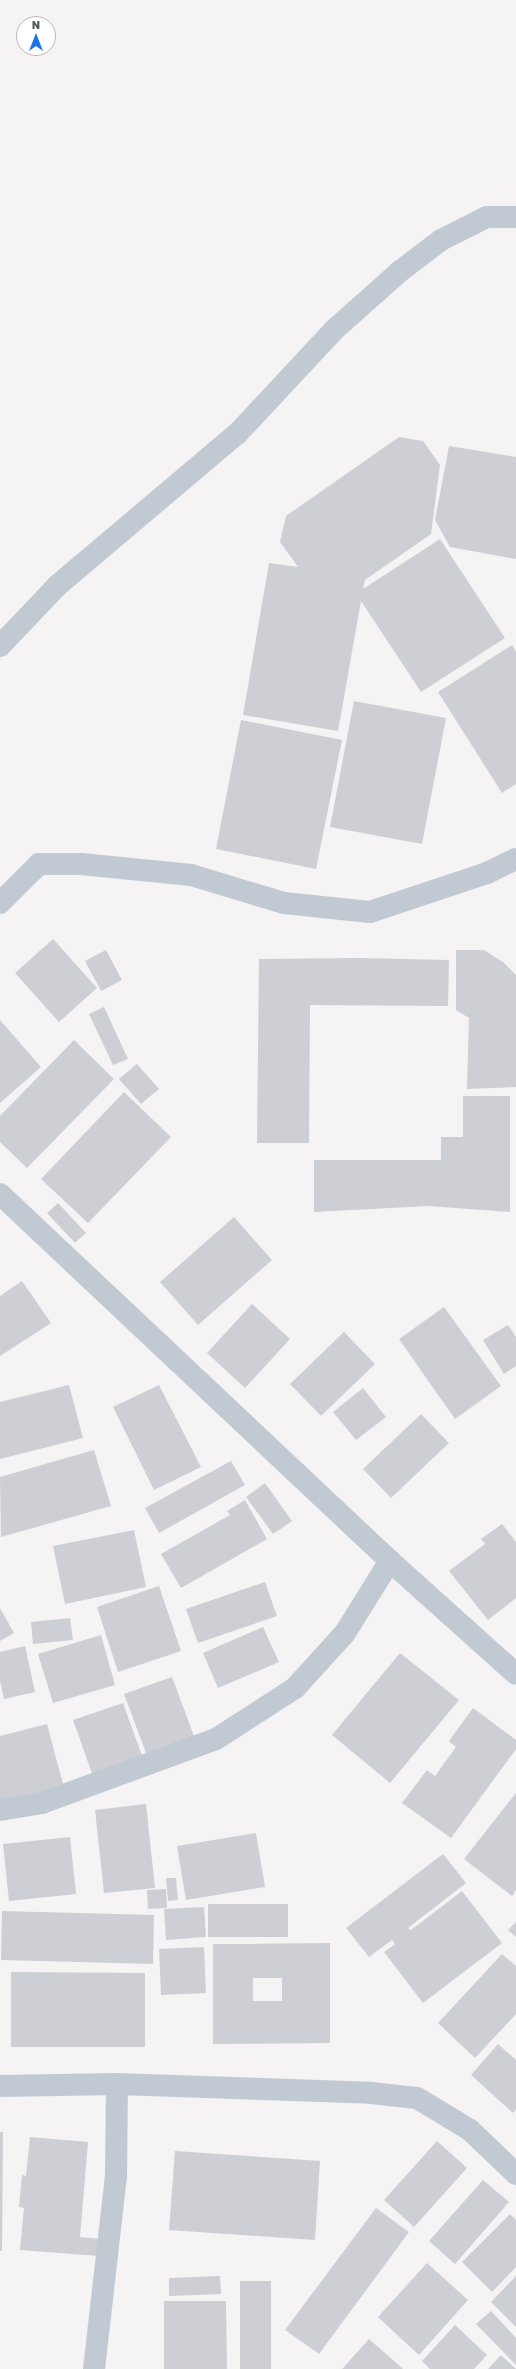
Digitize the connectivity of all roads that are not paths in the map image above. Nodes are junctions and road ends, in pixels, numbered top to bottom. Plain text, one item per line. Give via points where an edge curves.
1 (516, 217) edge
2 (0, 646) edge
3 (516, 859) edge
4 (0, 903) edge
5 (0, 1194) edge
6 (390, 1561) junction
7 (516, 1674) edge
8 (0, 1810) edge
9 (117, 2084) junction
10 (0, 2086) edge
11 (516, 2174) edge
12 (94, 2369) edge

1 - 2 street via 487,217 441,240 399,272 334,330 237,434 58,585
3 - 4 street via 487,872 370,912 284,903 191,875 82,864 39,864
5 - 6 street
6 - 7 street
6 - 8 street via 345,1633 295,1688 223,1735 42,1803
9 - 10 street
9 - 11 street via 371,2093 417,2098 470,2130
9 - 12 street via 116,2177

